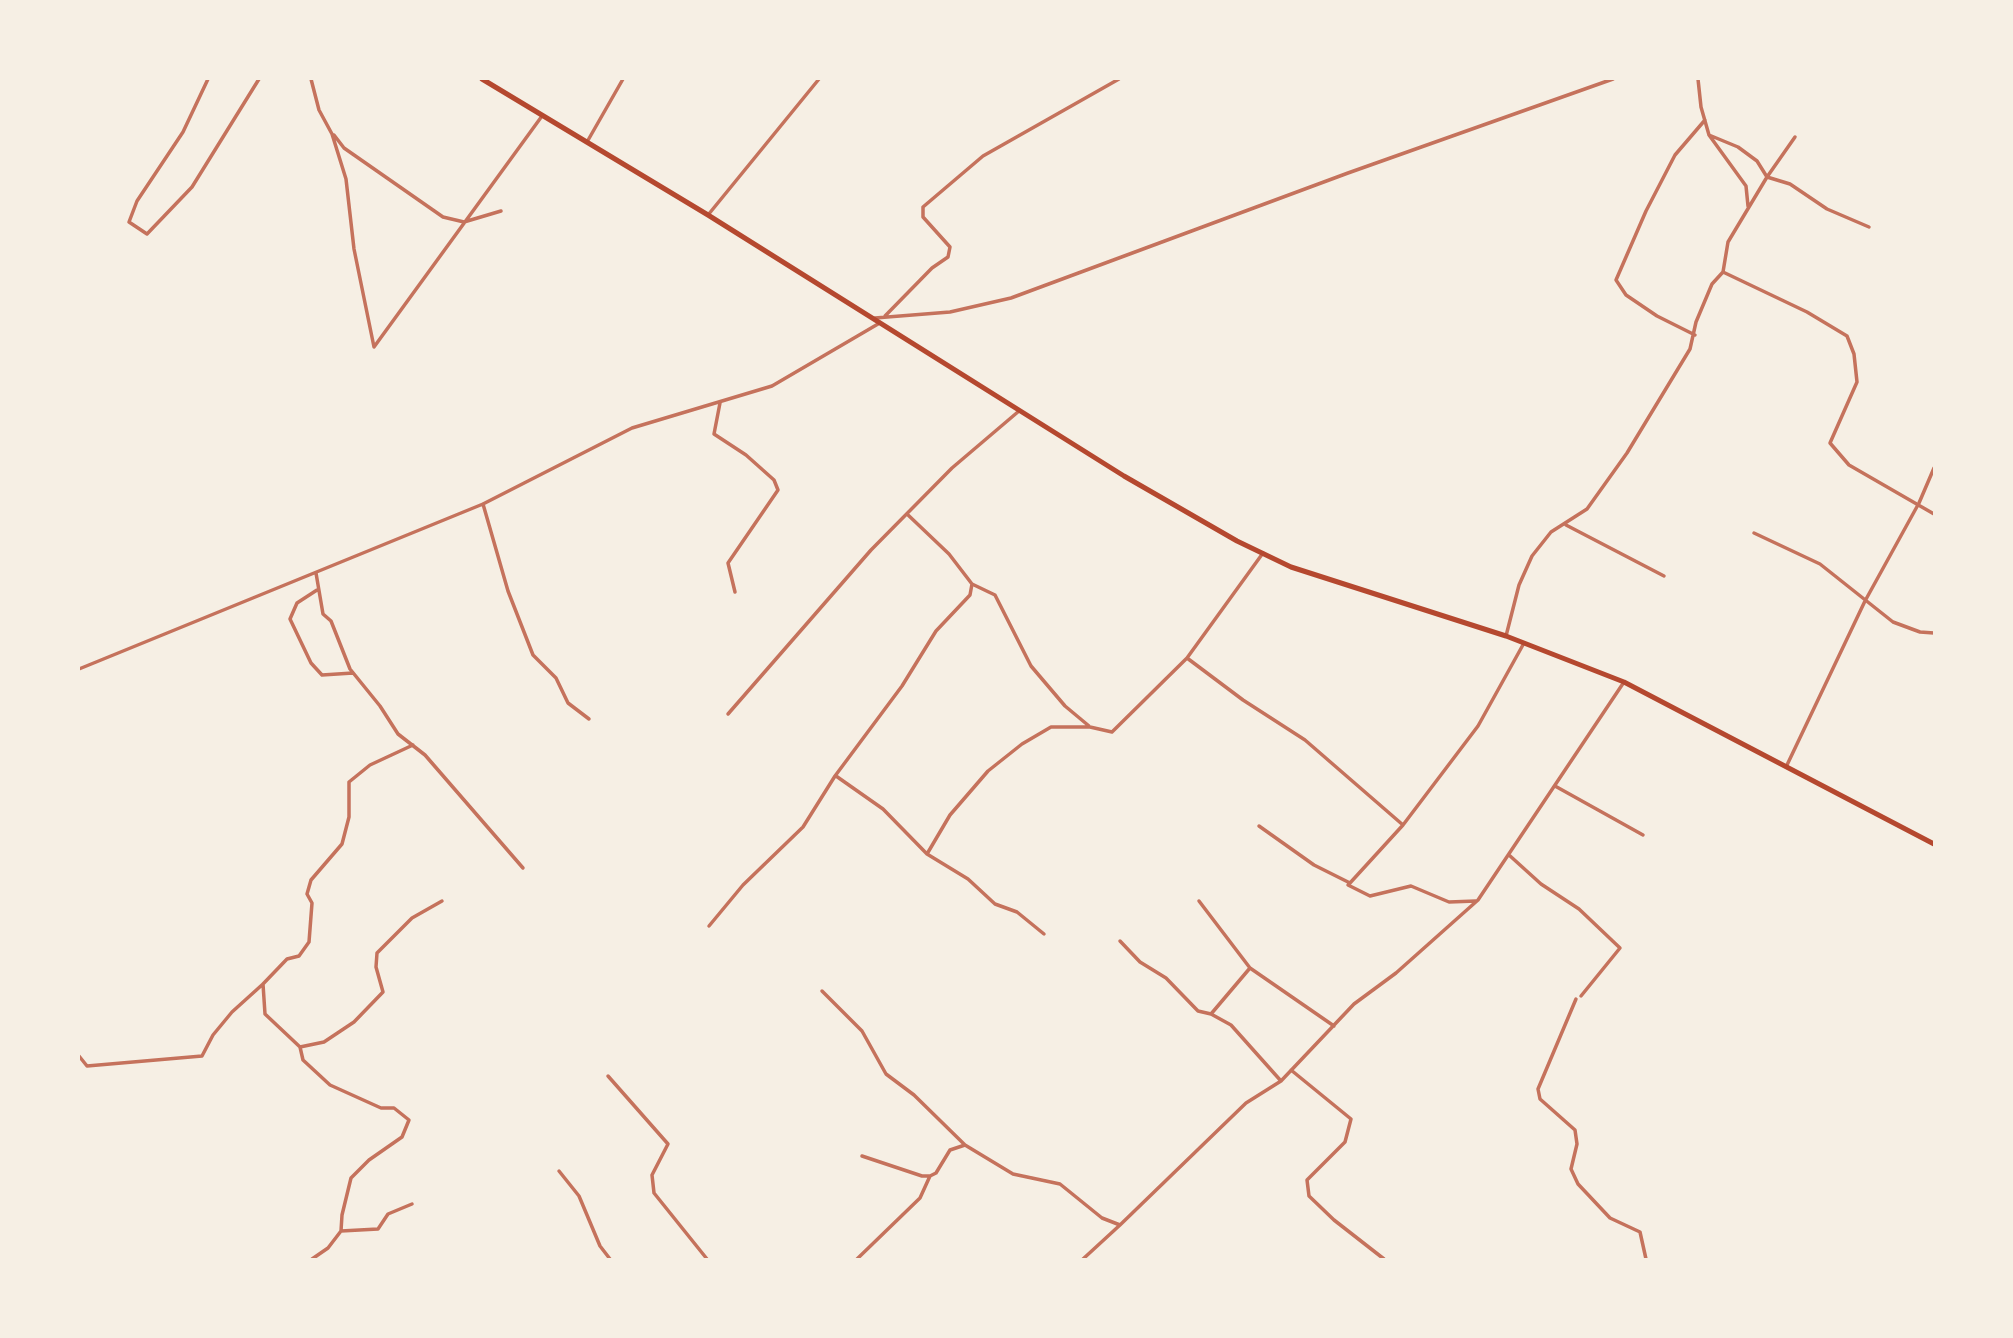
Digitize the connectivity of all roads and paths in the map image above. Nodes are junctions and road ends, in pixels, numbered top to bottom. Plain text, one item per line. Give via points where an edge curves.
1 (208, 79) edge
2 (259, 79) edge
3 (311, 79) edge
4 (482, 79) edge
5 (623, 79) edge
6 (819, 79) edge
7 (1119, 79) edge
8 (1613, 79) edge
9 (1698, 79) edge
10 (543, 114) junction
11 (1705, 120) junction
12 (332, 134) junction
13 (1709, 135) junction
14 (1796, 137) dead end
15 (587, 142) junction
16 (1767, 177) junction
17 (1748, 208) junction
18 (501, 211) dead end
19 (708, 215) junction
20 (464, 222) junction
21 (1869, 228) dead end
22 (1723, 272) junction
23 (884, 317) junction
24 (870, 318) junction
25 (878, 324) junction
26 (1695, 335) junction
27 (720, 403) junction
28 (1019, 411) junction
29 (1934, 468) edge
30 (1919, 503) junction
31 (482, 504) junction
32 (906, 514) junction
33 (1934, 514) edge
34 (1566, 525) junction
35 (1754, 533) dead end
36 (1263, 554) junction
37 (316, 573) junction
38 (1664, 576) dead end
39 (972, 584) junction
40 (318, 589) junction
41 (734, 592) dead end
42 (1865, 601) junction
43 (1934, 633) edge
44 (1506, 636) junction
45 (1524, 643) junction
46 (1187, 659) junction
47 (79, 669) edge
48 (353, 673) junction
49 (1624, 682) junction
50 (728, 715) dead end
51 (589, 719) dead end
52 (1090, 727) junction
53 (413, 745) junction
54 (1787, 765) junction
55 (835, 776) junction
56 (1555, 786) junction
57 (1403, 825) junction
58 (1259, 826) dead end
59 (1643, 835) dead end
60 (1934, 844) edge
61 (927, 854) junction
62 (1509, 855) junction
63 (523, 868) dead end
64 (1347, 883) junction
65 (1478, 900) junction
66 (442, 901) dead end
67 (1199, 901) dead end
68 (709, 926) dead end
69 (1044, 934) dead end
70 (1120, 942) dead end
71 (1250, 968) junction
72 (262, 985) junction
73 (822, 991) dead end
74 (1581, 996) dead end
75 (1576, 999) dead end
76 (1211, 1014) junction
77 (1335, 1026) junction
78 (300, 1047) junction
79 (79, 1056) edge
80 (1291, 1070) junction
81 (608, 1076) dead end
82 (1281, 1081) junction
83 (965, 1145) junction
84 (862, 1156) dead end
85 (559, 1171) dead end
86 (930, 1176) junction
87 (412, 1204) dead end
88 (1120, 1225) junction
89 (341, 1231) junction
90 (312, 1259) edge
91 (610, 1259) edge
92 (707, 1259) edge
93 (857, 1259) edge
94 (1083, 1259) edge
95 (1384, 1259) edge
96 (1646, 1259) edge

1 - 2 street via 183,132 137,201 129,222 147,234 192,187
3 - 12 street via 319,110
4 - 10 main road
5 - 15 street
6 - 19 street
7 - 23 street via 983,156 923,207 923,217 950,247 948,257
8 - 23 street via 1011,298 971,308
9 - 11 street
10 - 15 main road
10 - 20 street
11 - 13 street
11 - 26 street via 1675,155 1616,280 1626,295
12 - 20 street via 344,148 419,203 443,217
12 - 20 street via 346,179 374,347
13 - 16 street via 1738,147 1757,161
13 - 17 street via 1746,186
14 - 16 street
15 - 19 main road
16 - 17 street
16 - 21 street via 1790,184 1827,209
17 - 22 street via 1728,242
18 - 20 street
19 - 24 main road
22 - 26 street via 1712,284
22 - 30 street via 1847,336 1857,383 1830,443 1849,465
23 - 24 street
24 - 25 main road
25 - 27 street via 772,386
25 - 28 main road
26 - 34 street via 1627,453 1587,509
27 - 31 street via 632,428
27 - 41 street via 714,434 746,454 774,480 778,491 728,563
28 - 32 street
28 - 36 main road via 1185,513
29 - 30 street
30 - 33 street
30 - 42 street
31 - 37 street
31 - 51 street via 533,655 556,678 568,703
32 - 39 street via 949,554
32 - 50 street
34 - 38 street
34 - 44 street via 1551,532 1532,556
35 - 42 street via 1821,564
36 - 44 main road
36 - 46 street
37 - 40 street
37 - 47 street
39 - 52 street via 995,595 1031,666
39 - 55 street via 970,595 936,631 902,686
40 - 48 street via 323,614 331,621
40 - 48 street via 297,603 290,619 311,663 322,675
42 - 43 street via 1893,622
42 - 54 street
44 - 45 main road
45 - 49 main road
45 - 57 street via 1478,726
46 - 52 street via 1112,732
46 - 57 street via 1305,740
48 - 53 street via 398,734
49 - 54 main road
49 - 56 street
52 - 61 street via 1051,727 1022,744 988,771 950,815
53 - 63 street
53 - 72 street via 370,765 349,782 349,817 342,844 310,880 309,942 299,956 287,959
54 - 60 main road
55 - 61 street via 883,809
55 - 68 street via 803,827 743,885
56 - 59 street
56 - 62 street
57 - 64 street via 1361,874
58 - 64 street via 1314,866
61 - 69 street
62 - 65 street
62 - 74 street via 1620,948
64 - 65 street via 1370,896 1411,886 1449,902
65 - 77 street via 1354,1003
66 - 78 street via 412,918 377,953 383,992 344,1029 324,1042
67 - 71 street
70 - 76 street via 1166,978 1198,1011
71 - 76 street
71 - 77 street
72 - 78 street via 265,1014
72 - 79 street via 232,1012 202,1056 88,1066
73 - 83 street via 862,1031 886,1074
75 - 96 street via 1538,1088 1540,1099 1575,1129 1571,1169 1578,1184 1610,1218 1640,1232
76 - 82 street via 1231,1025
77 - 80 street
78 - 89 street via 303,1060 330,1085 381,1108 394,1108 409,1120 402,1136 351,1178
80 - 82 street
80 - 95 street via 1351,1119 1345,1142 1307,1180 1309,1196
81 - 92 street via 668,1144 652,1175 654,1193
82 - 88 street via 1245,1103
83 - 86 street via 950,1150
83 - 88 street via 1013,1174 1060,1184 1102,1218
84 - 86 street
85 - 91 street via 579,1196
86 - 93 street via 920,1198
87 - 89 street via 388,1214 378,1228
88 - 94 street
89 - 90 street

